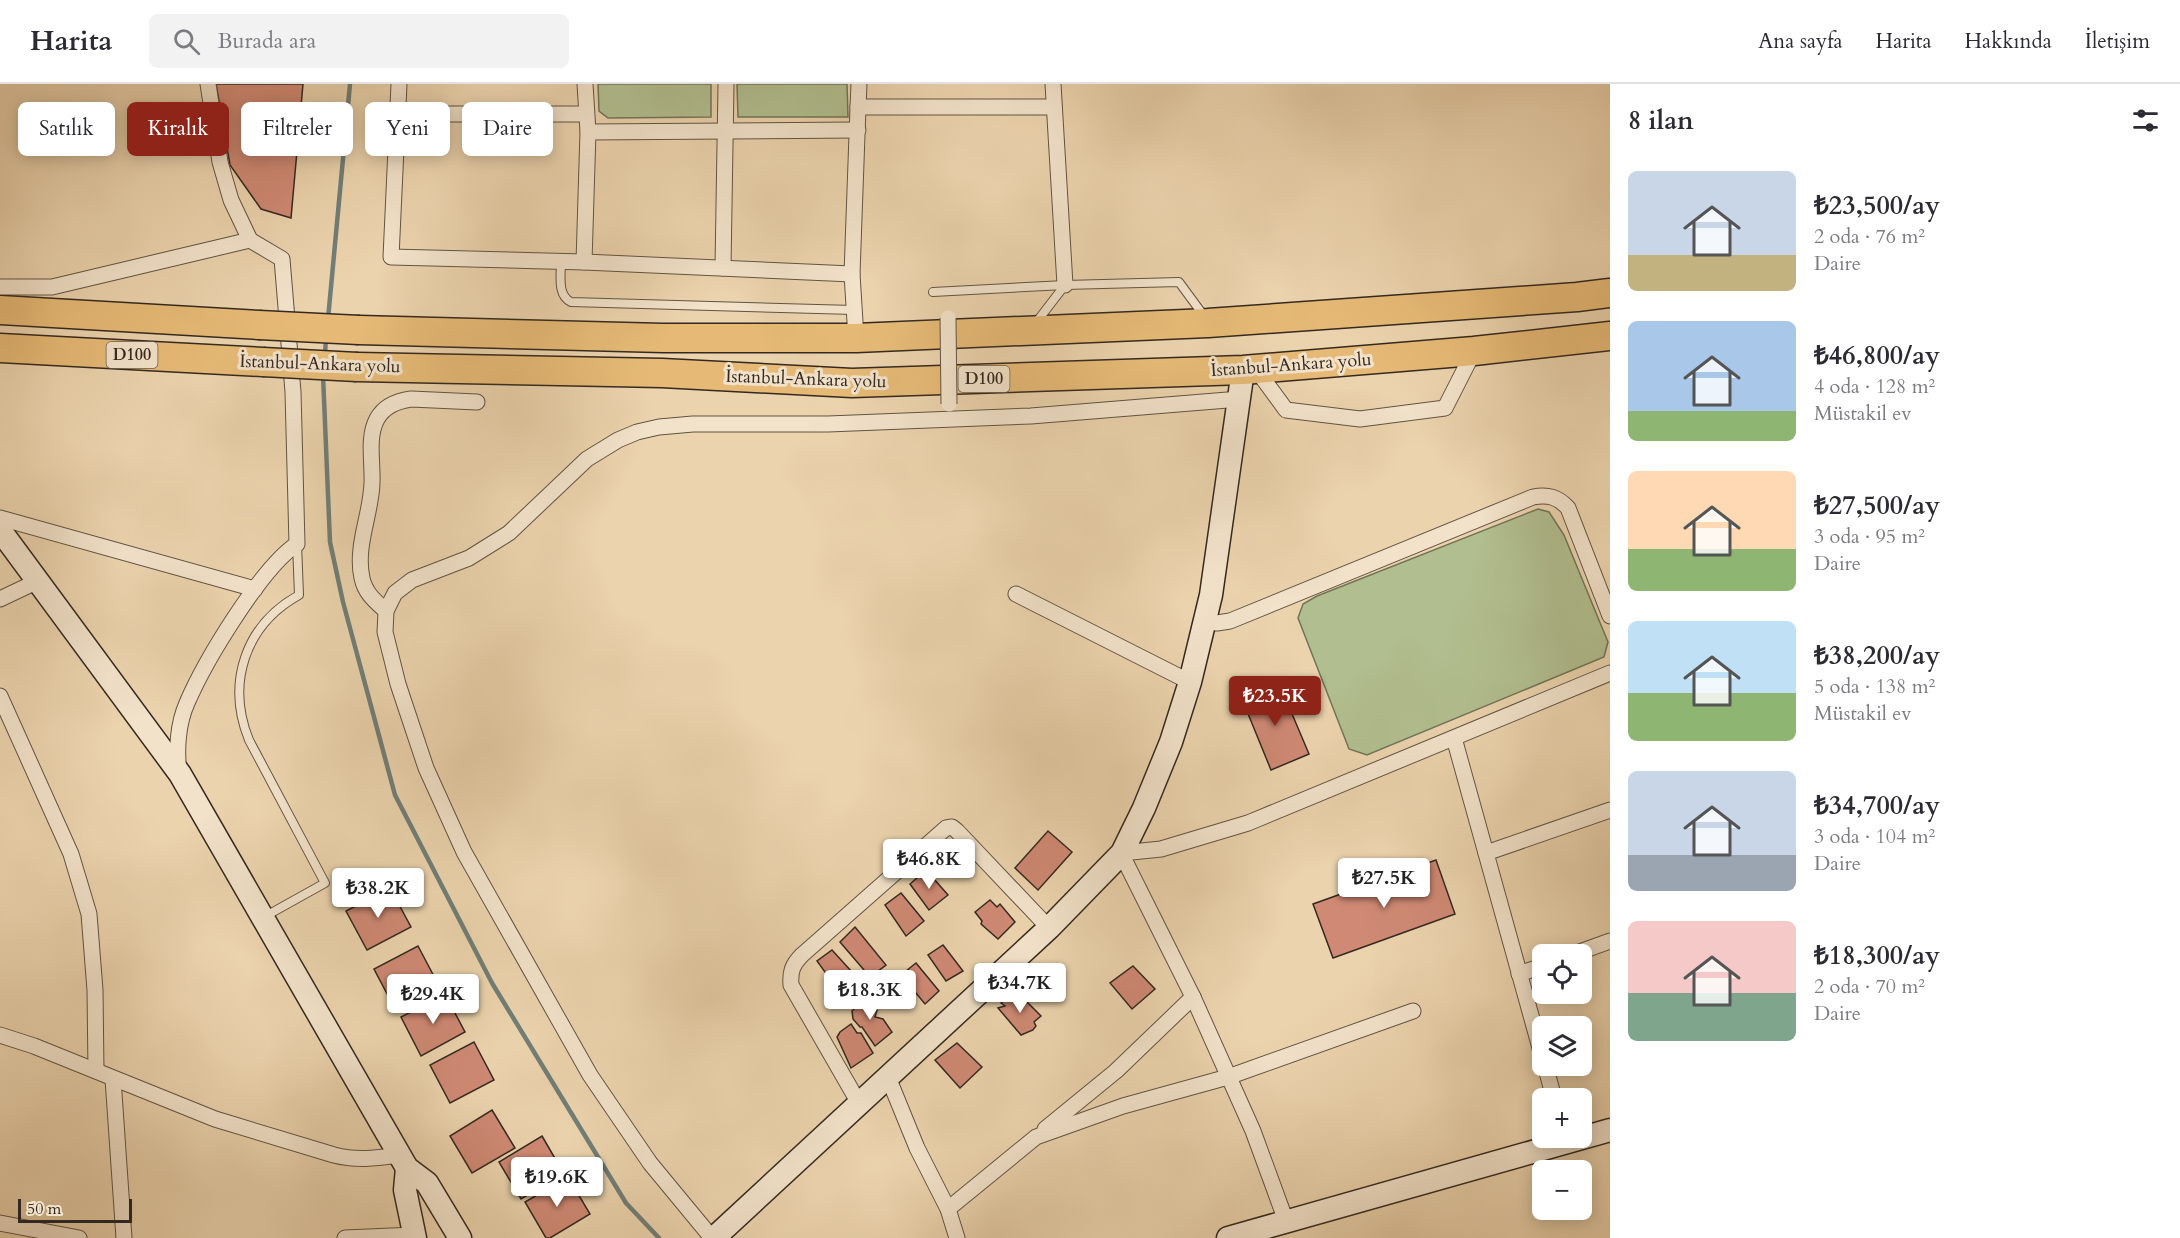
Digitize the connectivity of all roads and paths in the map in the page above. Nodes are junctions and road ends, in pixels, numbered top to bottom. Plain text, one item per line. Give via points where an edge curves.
1 (208, 84) edge
2 (399, 84) edge
3 (585, 84) edge
4 (726, 84) edge
5 (859, 84) edge
6 (1053, 84) edge
7 (398, 102) edge
8 (858, 107) junction
9 (1054, 107) junction
10 (450, 114) edge
11 (586, 114) junction
12 (726, 130) junction
13 (858, 130) junction
14 (588, 132) junction
15 (395, 156) edge
16 (250, 240) junction
17 (561, 262) junction
18 (584, 262) junction
19 (723, 268) junction
20 (852, 274) junction
21 (1065, 285) junction
22 (0, 287) edge
23 (933, 292) dead end
24 (1610, 292) edge
25 (0, 310) edge
26 (948, 318) dead end
27 (1208, 323) junction
28 (855, 324) junction
29 (1031, 330) junction
30 (1610, 336) edge
31 (0, 348) edge
32 (1474, 351) junction
33 (1250, 369) junction
34 (1240, 399) junction
35 (477, 402) dead end
36 (949, 404) dead end
37 (0, 518) edge
38 (0, 530) edge
39 (297, 544) junction
40 (38, 581) junction
41 (255, 589) junction
42 (1016, 594) dead end
43 (0, 599) edge
44 (386, 610) junction
45 (1610, 616) edge
46 (1204, 621) junction
47 (1610, 673) edge
48 (1190, 682) junction
49 (0, 696) edge
50 (1454, 738) junction
51 (180, 774) junction
52 (1610, 810) edge
53 (1121, 853) junction
54 (1486, 853) junction
55 (262, 917) junction
56 (1049, 928) junction
57 (1610, 941) edge
58 (1592, 948) edge
59 (1532, 970) edge
60 (1520, 974) junction
61 (1193, 997) junction
62 (1413, 1011) dead end
63 (1532, 1019) edge
64 (0, 1035) edge
65 (96, 1071) junction
66 (888, 1077) junction
67 (1228, 1077) junction
68 (113, 1079) junction
69 (860, 1105) junction
70 (1610, 1130) edge
71 (1592, 1134) edge
72 (1036, 1137) junction
73 (1537, 1148) edge
74 (403, 1162) junction
75 (948, 1209) junction
76 (1286, 1221) junction
77 (0, 1222) edge
78 (415, 1237) edge
79 (79, 1238) edge
80 (124, 1238) edge
81 (345, 1238) edge
82 (460, 1238) edge
83 (713, 1238) edge
84 (957, 1238) edge
85 (1228, 1238) edge

1 - 16 street via 220,162 231,200
2 - 7 street
3 - 11 street
4 - 12 street
5 - 8 street
6 - 9 street
8 - 9 street
8 - 13 street
9 - 21 street
10 - 11 street
11 - 14 street
12 - 13 street
12 - 14 street
12 - 19 street
13 - 20 street
14 - 18 street
15 - 17 street via 391,257
16 - 22 street via 51,287
16 - 39 street via 282,259 293,392
17 - 18 street
17 - 28 lane via 562,294 571,302
18 - 19 street
19 - 20 street
20 - 28 street
21 - 23 lane
21 - 27 lane via 1179,282
21 - 29 lane
24 - 27 highway, İstanbul-Ankara yolu / D100
25 - 28 highway, İstanbul-Ankara yolu / D100, bridge via 359,330 663,338
26 - 36 street, bridge
27 - 29 highway, İstanbul-Ankara yolu / D100
28 - 29 highway, İstanbul-Ankara yolu / D100
30 - 32 highway, İstanbul-Ankara yolu / D100
31 - 33 highway, İstanbul-Ankara yolu / D100, bridge via 357,367 662,373 852,383
32 - 33 highway, İstanbul-Ankara yolu / D100
32 - 33 street via 1445,408 1360,419 1286,410
33 - 34 street
34 - 44 street via 1030,416 828,424 693,424 637,432 587,459 509,532 469,558 412,580 394,593
34 - 46 street
35 - 44 street via 402,400 386,408 374,426 372,486 360,552 361,570 370,596
37 - 41 street
38 - 40 street
39 - 41 street
39 - 55 lane via 299,595 276,610 254,637 244,662 239,698 249,740 325,883
40 - 43 street
40 - 51 street
41 - 51 street via 216,647 186,704 177,754
42 - 48 street
44 - 83 street via 385,632 398,684 426,768 464,852 590,1076 650,1162
45 - 46 street via 1568,508 1544,495 1230,621
46 - 48 street
47 - 50 street
48 - 53 street via 1171,742
49 - 65 street via 71,854 89,914
50 - 53 street via 1248,823 1161,849
50 - 54 street
51 - 55 street
52 - 54 street
53 - 56 street
53 - 61 street
54 - 60 street
55 - 74 street
56 - 66 street
56 - 69 street via 952,827 946,828 802,955 790,972 791,985
57 - 58 street
59 - 60 street
60 - 63 street
61 - 67 street
61 - 72 street via 1116,1071
62 - 67 street
64 - 65 street
65 - 68 street
66 - 69 street
66 - 75 street
67 - 72 street via 1123,1106
67 - 76 street via 1253,1131
68 - 74 street via 215,1119 334,1155
68 - 80 street
69 - 83 street
70 - 71 street
72 - 75 street
73 - 76 street
74 - 78 street
74 - 82 street via 427,1183
75 - 84 street
76 - 85 street
77 - 79 street
78 - 81 street

